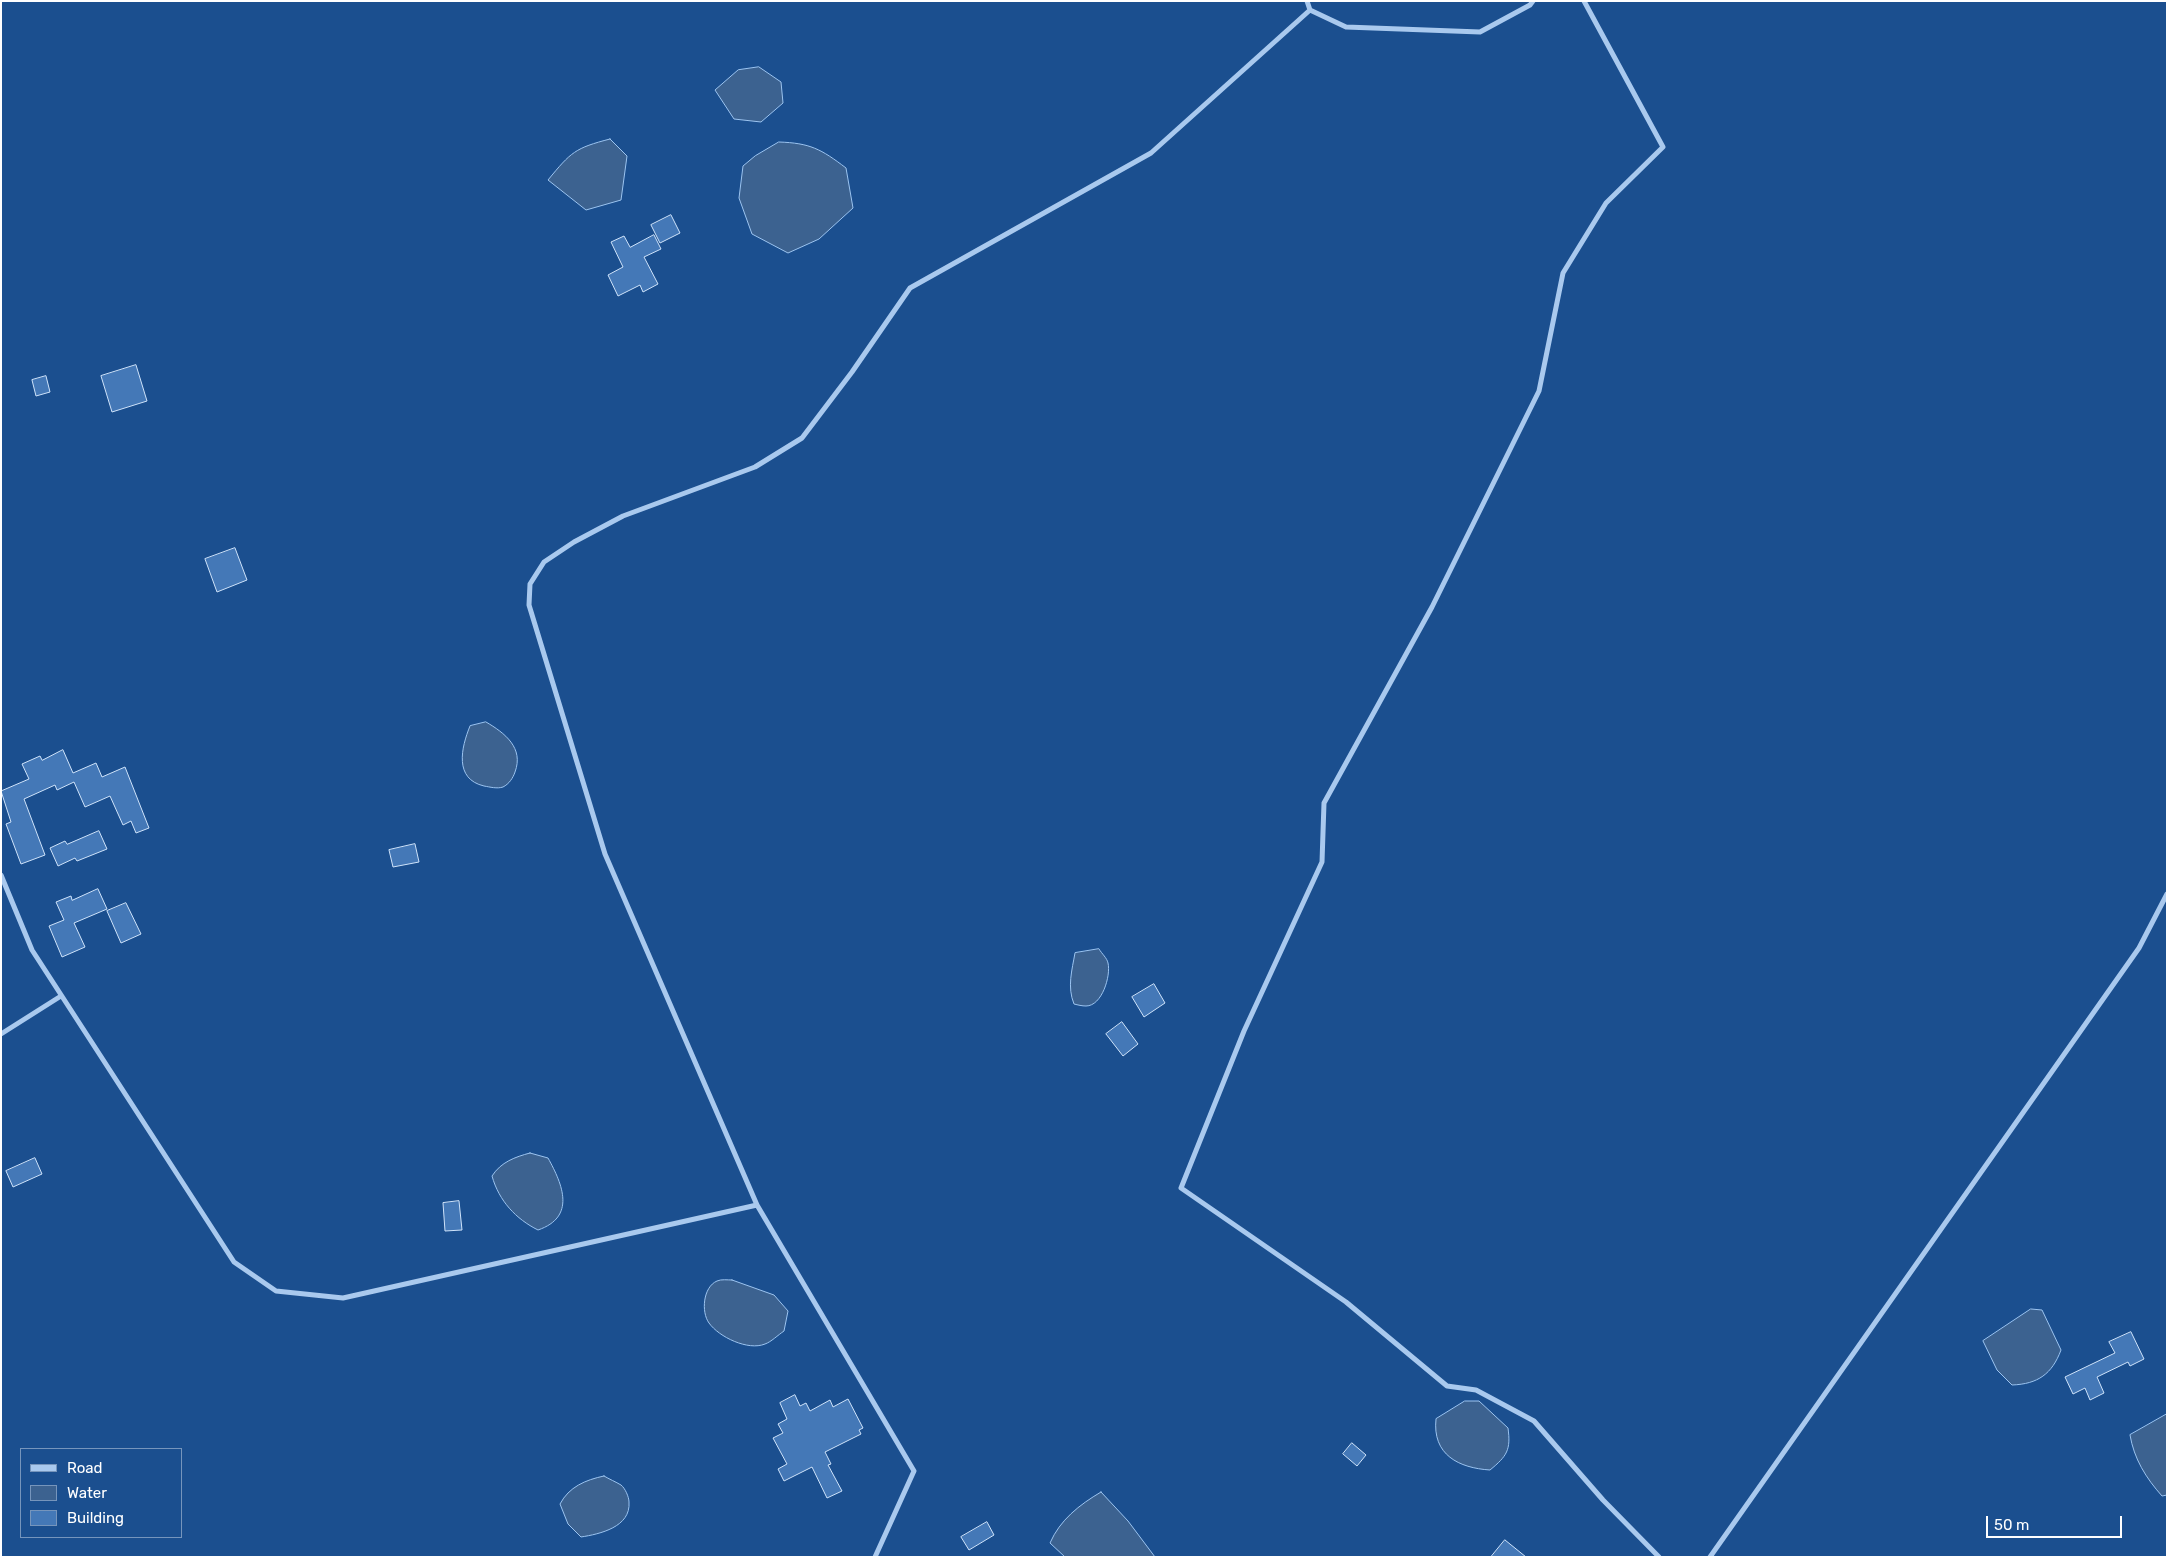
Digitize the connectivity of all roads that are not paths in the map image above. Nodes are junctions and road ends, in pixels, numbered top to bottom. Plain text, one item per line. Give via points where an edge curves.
1 (1307, 1) edge
2 (1533, 1) edge
3 (1584, 1) edge
4 (1310, 10) junction
5 (1, 875) edge
6 (2167, 894) edge
7 (61, 996) junction
8 (1, 1034) edge
9 (757, 1205) junction
10 (875, 1557) edge
11 (1659, 1557) edge
12 (1710, 1557) edge

1 - 4 street
2 - 4 street via 1480,32 1346,27
3 - 11 street via 1663,147 1606,203 1563,273 1539,391 1432,607 1324,803 1322,862 1244,1032 1181,1188 1346,1302 1447,1386 1476,1390 1534,1421 1603,1500
4 - 9 street via 1151,153 910,288 802,438 755,467 623,516 574,542 544,562 530,584 529,605 605,854
5 - 7 street via 32,950
6 - 12 street via 2139,948
7 - 8 street
7 - 9 street via 234,1262 276,1291 343,1298
9 - 10 street via 914,1471

